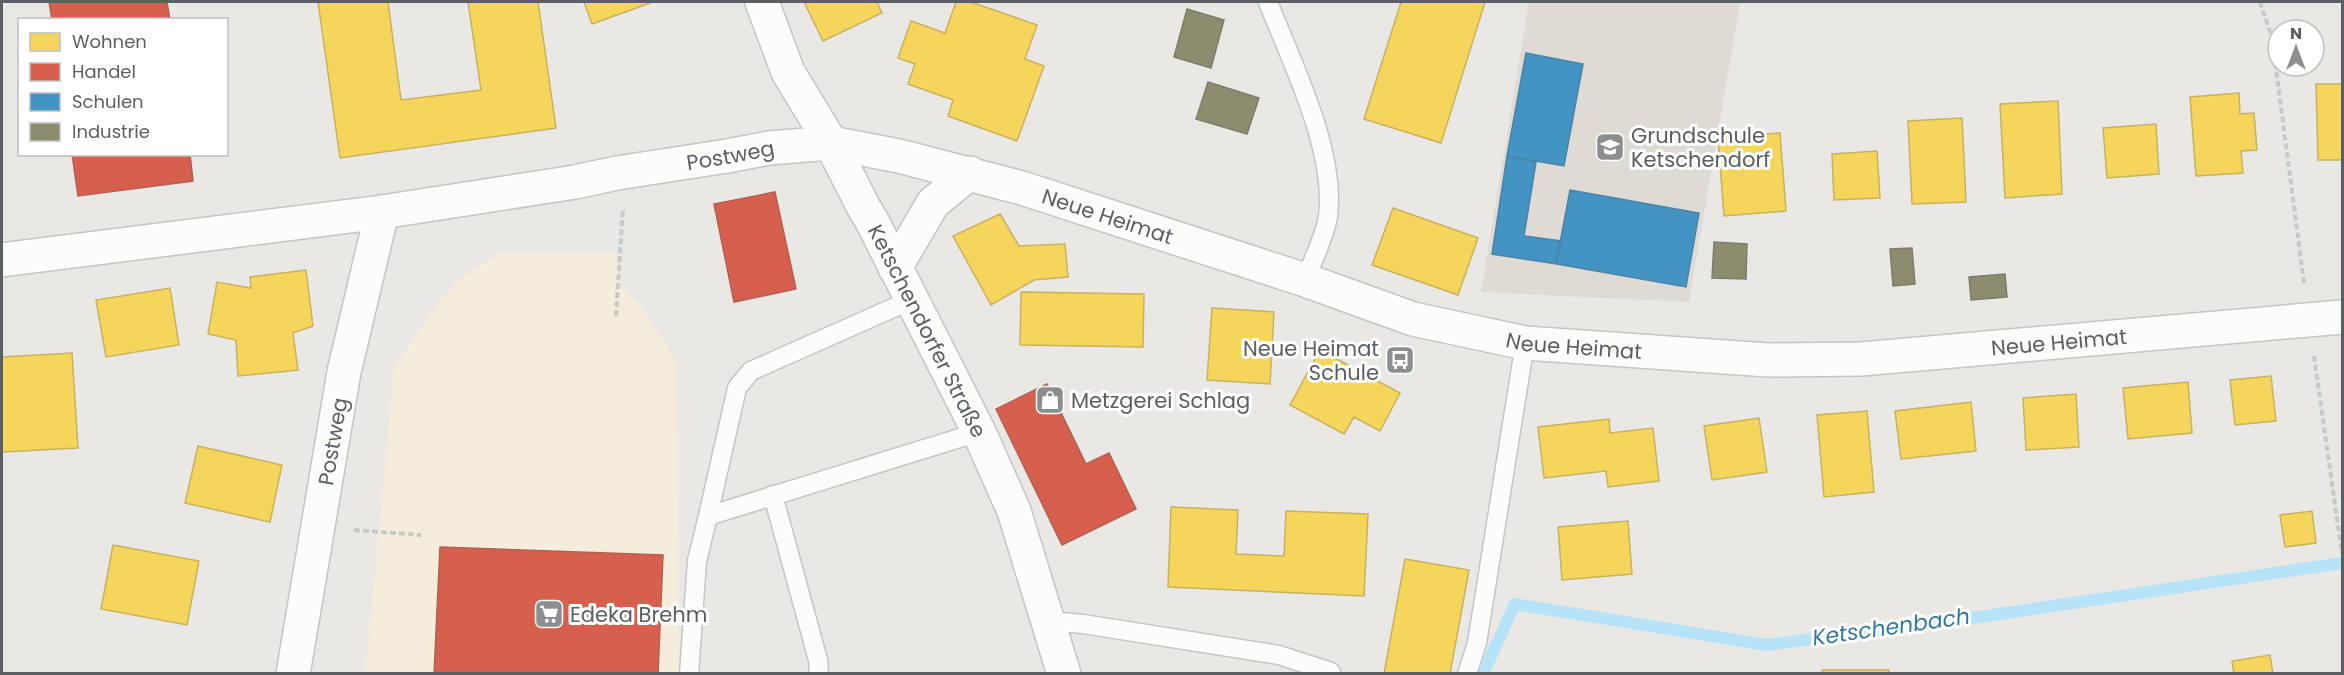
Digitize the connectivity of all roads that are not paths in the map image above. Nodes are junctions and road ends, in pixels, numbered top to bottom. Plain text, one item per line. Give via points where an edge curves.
1 (762, 2) edge
2 (1268, 2) edge
3 (831, 143) junction
4 (970, 173) junction
5 (382, 212) junction
6 (2, 260) edge
7 (895, 268) junction
8 (1305, 280) junction
9 (911, 300) junction
10 (2343, 317) edge
11 (1525, 343) junction
12 (979, 432) junction
13 (773, 495) junction
14 (708, 516) junction
15 (1050, 621) junction
16 (1331, 672) dead end
17 (1064, 673) edge
18 (293, 674) edge
19 (689, 674) edge
20 (819, 674) edge
21 (1467, 674) edge

1 - 3 street, Ketschendorfer Straße via 788,72
2 - 8 lane via 1310,110 1328,171 1328,217
3 - 4 street, Neue Heimat
3 - 5 street, Postweg via 769,148
3 - 7 street, Ketschendorfer Straße
4 - 7 street via 933,203
4 - 8 street, Neue Heimat
5 - 6 street, Postweg
5 - 18 street, Postweg via 344,372
7 - 9 street, Ketschendorfer Straße
8 - 11 street, Neue Heimat via 1413,319
9 - 12 street, Ketschendorfer Straße
9 - 14 lane via 752,371 736,388
10 - 11 street, Neue Heimat via 1861,359 1768,360
11 - 21 lane via 1477,643
12 - 13 lane
12 - 15 street, Ketschendorfer Straße via 1014,511
13 - 14 lane
13 - 20 lane
14 - 19 lane via 697,561
15 - 16 lane via 1279,655
15 - 17 street, Ketschendorfer Straße

